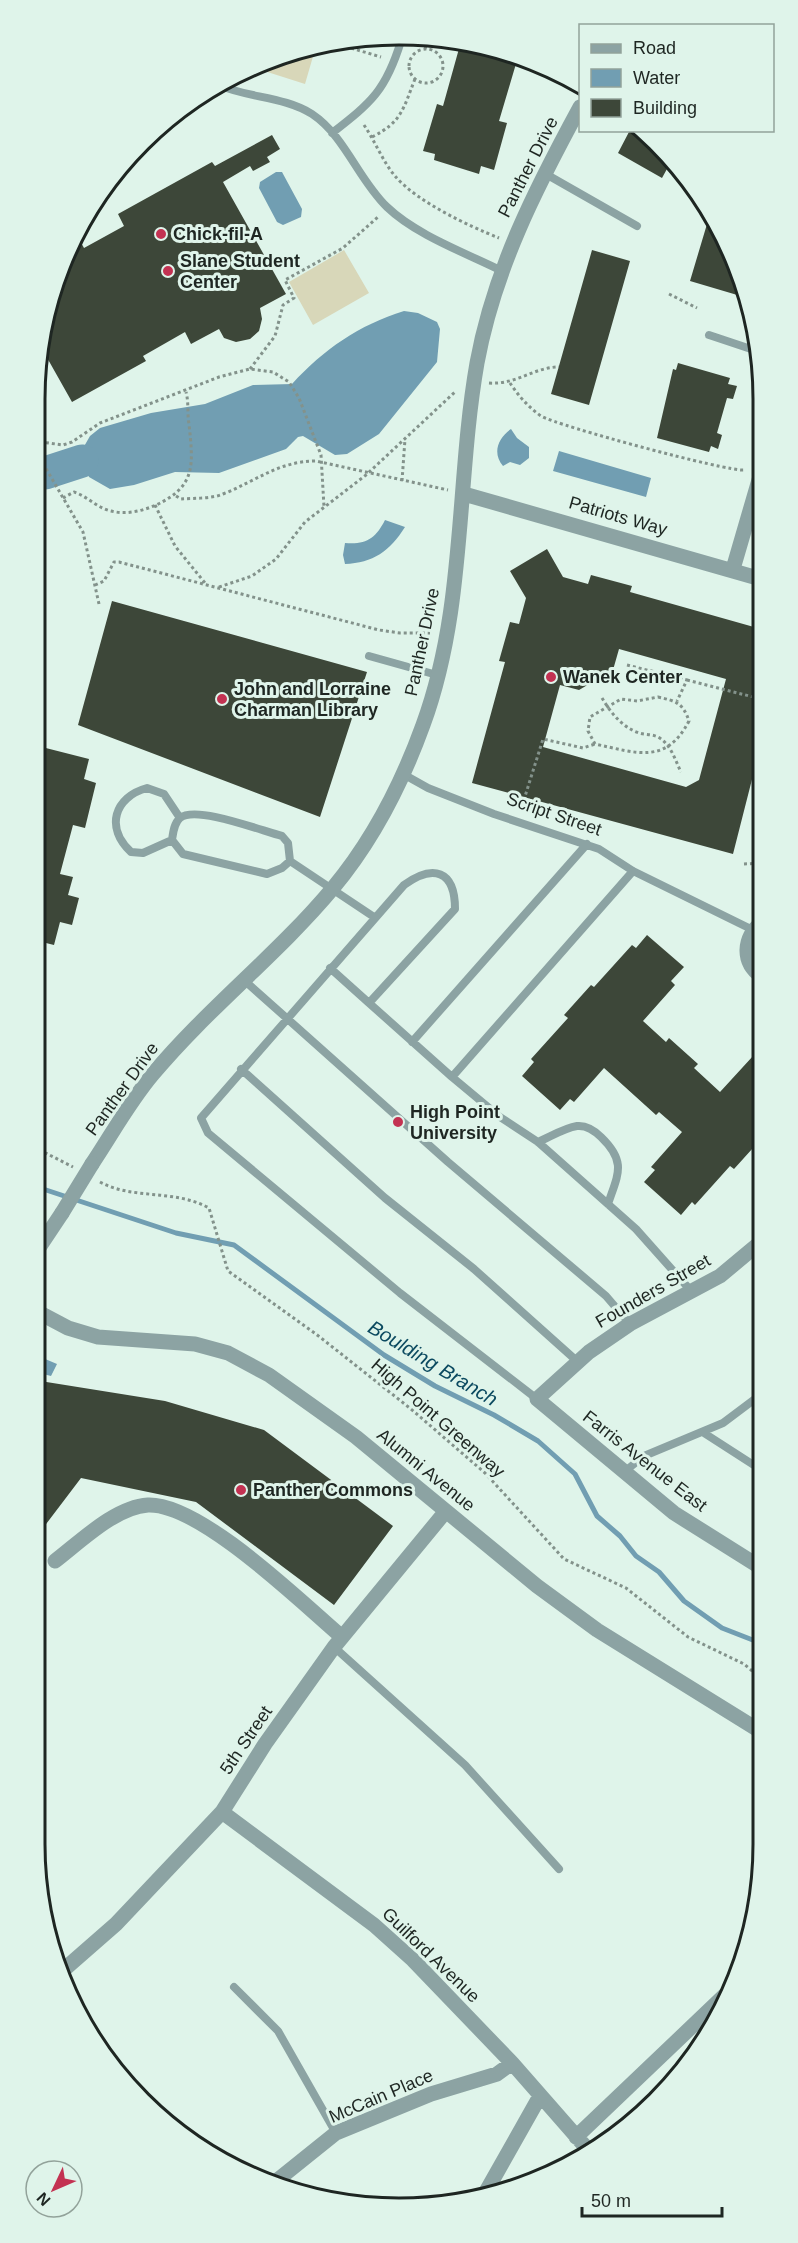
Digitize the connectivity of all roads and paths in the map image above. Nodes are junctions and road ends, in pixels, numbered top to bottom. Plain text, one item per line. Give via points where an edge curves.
1 (400, 45) edge
2 (350, 48) edge
3 (425, 49) joint
4 (395, 61) junction
5 (409, 63) junction
6 (415, 79) junction
7 (230, 88) edge
8 (579, 109) edge
9 (356, 115) junction
10 (332, 133) junction
11 (372, 137) junction
12 (544, 173) junction
13 (387, 208) junction
14 (637, 226) dead end
15 (512, 243) junction
16 (502, 271) junction
17 (669, 294) dead end
18 (697, 308) dead end
19 (709, 335) dead end
20 (749, 348) edge
21 (559, 367) dead end
22 (250, 369) junction
23 (475, 380) junction
24 (509, 382) junction
25 (186, 392) junction
26 (405, 439) junction
27 (45, 443) edge
28 (322, 462) junction
29 (746, 465) dead end
30 (45, 469) edge
31 (368, 473) junction
32 (402, 481) junction
33 (464, 494) junction
34 (176, 496) junction
35 (63, 498) junction
36 (753, 500) edge
37 (155, 505) junction
38 (324, 507) junction
39 (733, 569) junction
40 (753, 576) edge
41 (205, 584) junction
42 (95, 585) junction
43 (219, 587) junction
44 (99, 604) dead end
45 (447, 636) junction
46 (369, 656) dead end
47 (627, 665) dead end
48 (437, 675) junction
49 (687, 680) junction
50 (753, 697) edge
51 (602, 698) dead end
52 (677, 701) junction
53 (607, 706) junction
54 (595, 744) junction
55 (670, 747) junction
56 (681, 772) dead end
57 (403, 774) junction
58 (522, 806) dead end
59 (180, 818) junction
60 (172, 840) junction
61 (587, 844) junction
62 (291, 861) junction
63 (753, 863) edge
64 (744, 864) dead end
65 (633, 871) junction
66 (334, 887) junction
67 (374, 917) junction
68 (753, 924) edge
69 (753, 935) edge
70 (753, 967) edge
71 (330, 968) junction
72 (245, 981) junction
73 (369, 1003) junction
74 (285, 1018) junction
75 (412, 1042) junction
76 (241, 1069) junction
77 (452, 1077) junction
78 (538, 1142) junction
79 (111, 1188) dead end
80 (608, 1204) junction
81 (45, 1238) edge
82 (753, 1248) edge
83 (692, 1292) junction
84 (45, 1316) edge
85 (630, 1324) junction
86 (578, 1362) junction
87 (537, 1399) junction
88 (753, 1400) edge
89 (704, 1433) junction
90 (753, 1465) edge
91 (624, 1472) junction
92 (446, 1511) junction
93 (55, 1561) dead end
94 (753, 1563) edge
95 (338, 1642) junction
96 (753, 1672) edge
97 (753, 1727) edge
98 (222, 1812) junction
99 (559, 1869) dead end
100 (67, 1967) edge
101 (234, 1987) dead end
102 (714, 2006) edge
103 (512, 2063) junction
104 (540, 2096) junction
105 (336, 2133) junction
106 (576, 2137) junction
107 (584, 2146) edge
108 (281, 2177) edge
109 (489, 2186) edge

1 - 4 lane
2 - 4 path
3 - 5 path via 415,53
3 - 6 path via 440,56 442,72 431,83
4 - 5 path
4 - 9 lane via 386,82
5 - 6 path
6 - 11 path via 399,118
7 - 10 lane via 305,110
8 - 12 street, Panther Drive
9 - 10 lane
9 - 11 path
10 - 13 lane
11 - 15 path via 396,177 420,196 480,231
12 - 14 lane
12 - 15 street, Panther Drive
13 - 16 lane via 408,224
13 - 22 path via 344,249 285,280 296,297 283,305 275,336
15 - 16 street, Panther Drive
16 - 23 street, Panther Drive
17 - 18 path
19 - 20 lane
21 - 24 path via 543,367
22 - 25 path
22 - 28 path via 273,372 289,382 299,398
23 - 24 path
23 - 26 path via 458,389
23 - 33 street, Panther Drive via 464,458
24 - 29 path via 542,417 604,437 744,471
25 - 27 path via 100,423 72,442
25 - 34 path via 189,476
26 - 31 path
26 - 32 path
28 - 31 path
28 - 34 path via 298,461 278,467 213,497
28 - 38 path
30 - 35 path
31 - 32 path
31 - 38 path
32 - 33 path
33 - 39 street, Patriots Way
33 - 45 street, Panther Drive
34 - 37 path
35 - 37 path via 74,492 108,511 123,513
35 - 42 path via 85,538
36 - 39 street
37 - 41 path via 175,546
38 - 43 path via 305,522 264,568
39 - 40 street, Patriots Way
41 - 42 path via 114,562 104,581
41 - 43 path
42 - 44 path
43 - 45 path via 380,630
45 - 48 street, Panther Drive
46 - 48 lane
47 - 49 path
48 - 57 street, Panther Drive via 424,723
49 - 50 path
49 - 52 path
51 - 53 path
52 - 53 path via 658,697 621,699
52 - 55 path via 685,707 689,721
53 - 54 path via 590,717 588,731
53 - 55 path via 625,726 640,734 657,736
54 - 55 path via 656,753
54 - 58 path via 583,748 543,739
55 - 56 path
57 - 61 lane, Script Street via 494,814
57 - 66 street, Panther Drive via 387,810
59 - 60 lane
59 - 60 lane via 164,794 147,788 126,797 118,809 118,835 131,852 143,853
59 - 62 lane via 192,813 282,836 288,843
60 - 62 lane via 183,854 267,874
61 - 65 lane, Script Street
61 - 75 lane
62 - 66 lane
63 - 64 path
65 - 68 lane, Script Street
65 - 77 lane
66 - 67 lane
66 - 72 street, Panther Drive
67 - 71 lane
67 - 73 lane via 417,876 430,872 451,883 455,909
69 - 70 street, Script Street via 746,951
71 - 73 lane
71 - 74 lane
72 - 74 lane
72 - 81 street, Panther Drive, bridge via 153,1074
73 - 75 lane
74 - 76 lane
74 - 85 lane via 606,1296
75 - 77 lane
76 - 86 lane
76 - 87 lane via 201,1118 208,1133 400,1293
77 - 78 lane
78 - 80 lane
78 - 80 lane via 576,1126 597,1133 619,1159
79 - 96 path, High Point Greenway via 188,1198 209,1208 228,1271 411,1409 485,1473 564,1559 626,1588 688,1637
80 - 83 lane via 658,1250
82 - 83 street, Founders Street via 720,1276
83 - 85 street, Founders Street
84 - 92 street, Alumni Avenue via 98,1337 195,1344 228,1353 269,1375 356,1437
85 - 86 street, Founders Street
86 - 87 street, Founders Street
87 - 91 street, Farris Avenue East
88 - 89 lane
89 - 90 lane
89 - 91 lane via 644,1456
91 - 94 street, Farris Avenue East via 674,1513
92 - 95 street, 5th Street
92 - 97 street, Alumni Avenue via 597,1630
93 - 95 street via 111,1517 147,1505 178,1510 208,1526
95 - 98 street, 5th Street
95 - 99 lane via 465,1765
98 - 100 street, 5th Street via 116,1924
98 - 103 street, Guilford Avenue via 374,1925
101 - 105 lane via 278,2031
102 - 106 street
103 - 104 street, Guilford Avenue
103 - 105 street, McCain Place via 497,2074 431,2094
104 - 106 street, Guilford Avenue
104 - 109 street
105 - 108 street, McCain Place
106 - 107 street, Guilford Avenue

